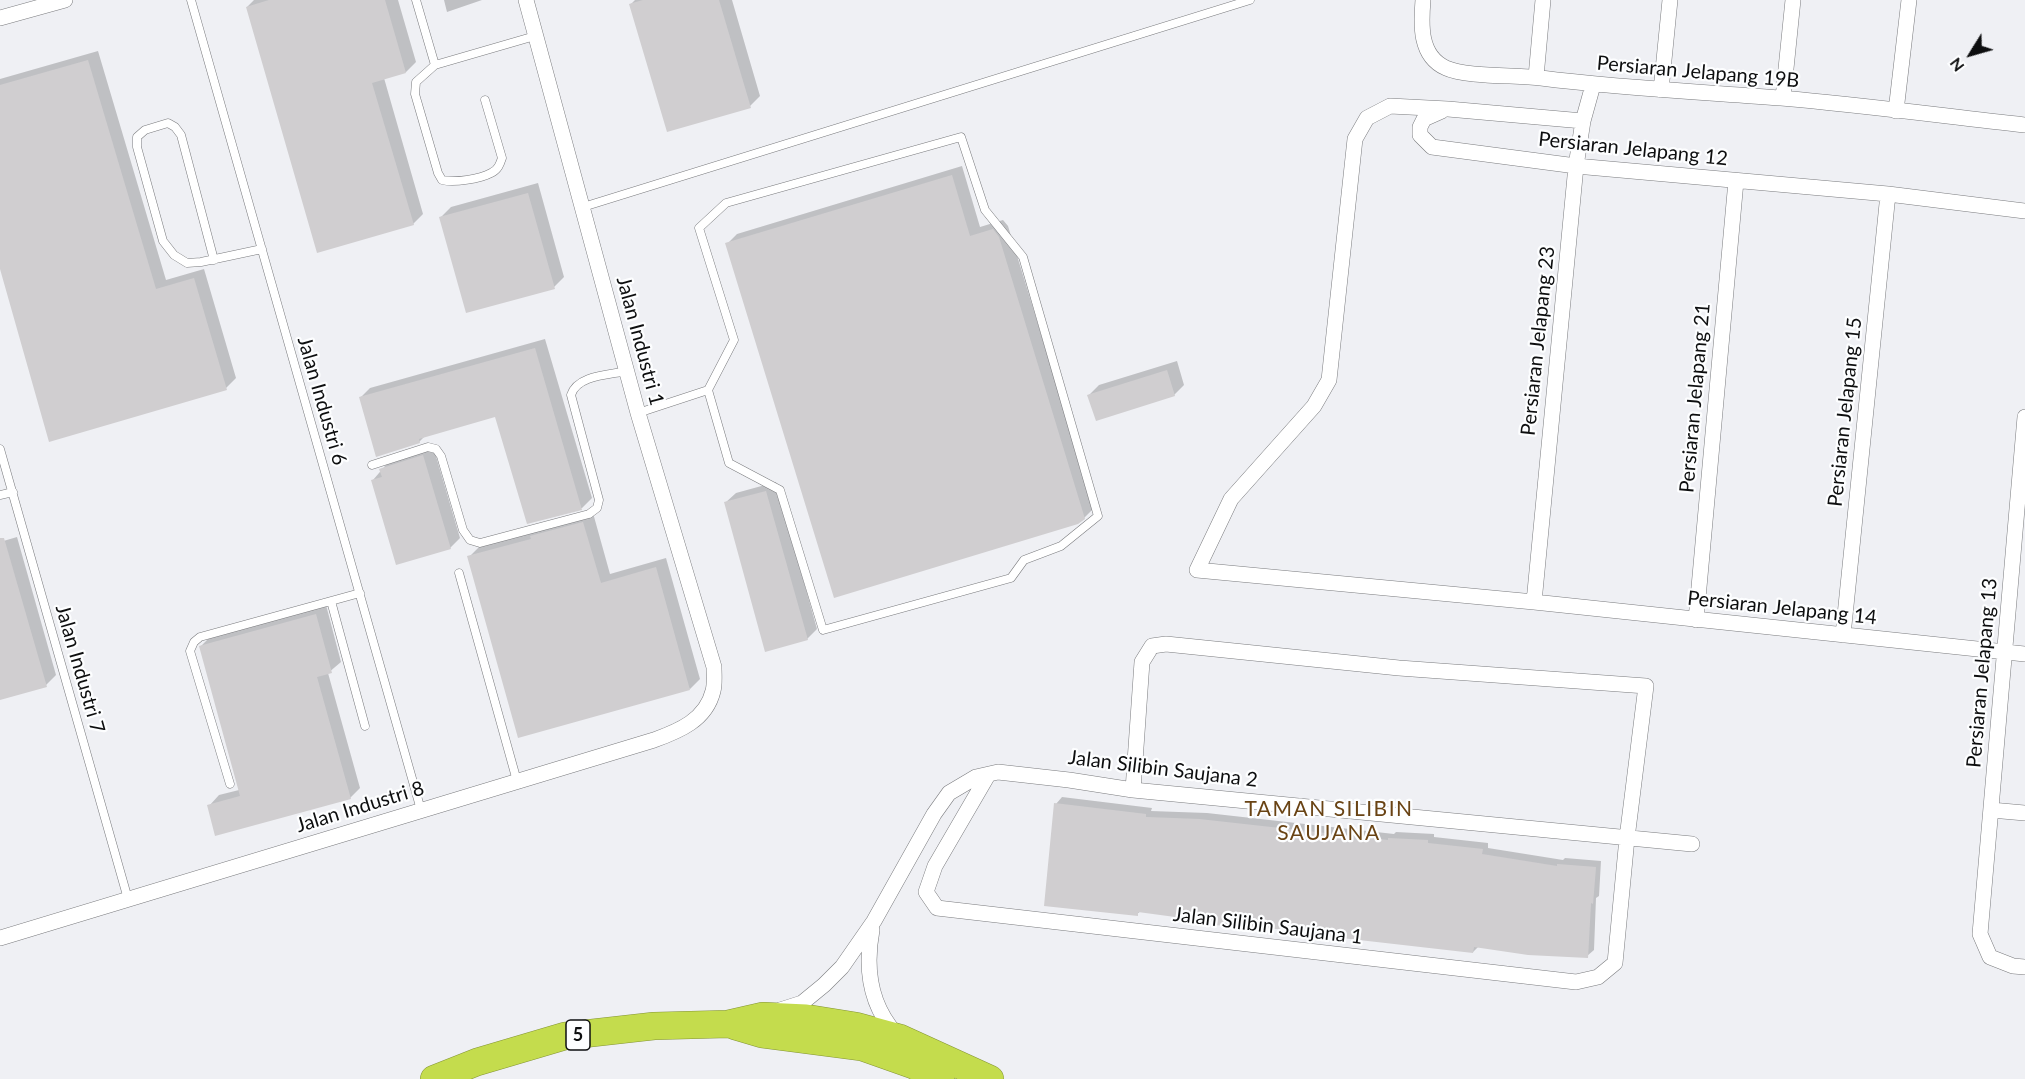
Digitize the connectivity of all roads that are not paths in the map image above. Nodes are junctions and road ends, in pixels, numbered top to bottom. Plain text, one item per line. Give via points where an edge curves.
1 (65, 0) edge
2 (191, 0) edge
3 (416, 0) edge
4 (526, 0) edge
5 (1250, 0) edge
6 (1423, 0) edge
7 (1543, 0) edge
8 (1670, 0) edge
9 (1793, 0) edge
10 (1909, 0) edge
11 (0, 18) edge
12 (535, 36) junction
13 (435, 65) junction
14 (1536, 77) junction
15 (1593, 85) junction
16 (1661, 90) junction
17 (1783, 99) junction
18 (485, 100) dead end
19 (1448, 109) junction
20 (1896, 111) junction
21 (1583, 121) junction
22 (2025, 125) edge
23 (1576, 166) junction
24 (1736, 181) junction
25 (1888, 194) junction
26 (583, 207) junction
27 (2025, 210) edge
28 (262, 249) junction
29 (214, 260) junction
30 (627, 371) junction
31 (708, 390) junction
32 (638, 413) junction
33 (2025, 417) edge
34 (0, 451) edge
35 (372, 465) dead end
36 (13, 492) junction
37 (0, 495) edge
38 (459, 573) dead end
39 (360, 593) junction
40 (331, 601) junction
41 (1534, 602) junction
42 (1696, 620) junction
43 (1843, 635) junction
44 (2005, 652) junction
45 (2025, 654) edge
46 (713, 691) joint
47 (365, 726) dead end
48 (988, 775) junction
49 (517, 781) junction
50 (230, 784) dead end
51 (1133, 790) junction
52 (421, 810) junction
53 (1991, 810) junction
54 (2025, 813) edge
55 (1627, 838) junction
56 (1692, 844) dead end
57 (128, 899) junction
58 (874, 921) junction
59 (0, 938) edge
60 (2025, 967) edge
61 (763, 1016) junction
62 (728, 1024) junction
63 (900, 1038) junction
64 (434, 1079) edge
65 (941, 1079) edge
66 (990, 1079) edge

1 - 11 street
2 - 28 lane, Jalan Industri 6
3 - 13 lane
4 - 12 street, Jalan Industri 1
5 - 26 lane
6 - 14 street, Persiaran Jelapang 19B via 1421,26 1425,45 1434,60 1460,72
7 - 14 street
8 - 16 street
9 - 17 street
10 - 20 street
12 - 13 lane
12 - 26 street, Jalan Industri 1
13 - 18 lane via 416,82 415,94 442,180 453,183 498,168 502,158
14 - 15 street, Persiaran Jelapang 19B
15 - 16 street, Persiaran Jelapang 19B
15 - 21 street, Persiaran Jelapang 23
16 - 17 street, Persiaran Jelapang 19B
17 - 20 street, Persiaran Jelapang 19B
19 - 21 street, Persiaran Jelapang 12
19 - 23 street, Persiaran Jelapang 12 via 1424,119 1420,135 1432,147
19 - 41 street, Persiaran Jelapang 14 via 1390,106 1367,118 1355,139 1329,380 1314,406 1231,500 1197,570
20 - 22 street, Persiaran Jelapang 19B
21 - 23 street, Persiaran Jelapang 23
23 - 24 street, Persiaran Jelapang 12
23 - 41 street, Persiaran Jelapang 23
24 - 25 street, Persiaran Jelapang 12
24 - 42 street, Persiaran Jelapang 21
25 - 27 street, Persiaran Jelapang 12
25 - 43 street, Persiaran Jelapang 15
26 - 30 street, Jalan Industri 1
28 - 29 lane
28 - 39 lane, Jalan Industri 6
29 - 29 lane via 187,263 174,255 164,241 137,147 137,137 145,130 168,123 181,135
30 - 32 street, Jalan Industri 1
30 - 35 lane via 573,387 571,395 599,500 597,508 589,514 480,543 470,540 463,530 436,449 428,447
31 - 31 lane via 734,340 699,228 726,202 961,137 985,210 1023,257 1098,516 1061,546 1024,560 1011,578 823,630 780,490 729,464
31 - 32 lane
32 - 46 street, Jalan Industri 1 via 714,667
33 - 44 street, Persiaran Jelapang 13
34 - 36 lane, Jalan Industri 7
36 - 37 lane
36 - 57 lane, Jalan Industri 7
38 - 49 lane
39 - 40 lane
39 - 52 lane, Jalan Industri 6
40 - 47 lane
40 - 50 lane via 200,637 194,642 190,651
41 - 42 street, Persiaran Jelapang 14
42 - 43 street, Persiaran Jelapang 14
43 - 44 street, Persiaran Jelapang 14
44 - 45 street, Persiaran Jelapang 14
44 - 53 street, Persiaran Jelapang 13
46 - 49 street, Jalan Industri 8 via 705,709 691,724 674,733
48 - 51 street, Jalan Silibin Saujana 2 via 998,772
48 - 55 street, Jalan Silibin Saujana 1 via 935,866 926,892 937,908 1559,982 1598,977 1615,963
48 - 58 street via 976,777 949,793
49 - 52 street, Jalan Industri 8
51 - 55 street, Jalan Silibin Saujana 2
51 - 55 street via 1142,662 1152,646 1166,644 1399,668 1646,686
52 - 57 street, Jalan Industri 8
53 - 54 street
53 - 60 street, Persiaran Jelapang 13 via 1980,934 1990,957
55 - 56 street, Jalan Silibin Saujana 2
57 - 59 street, Jalan Industri 8
58 - 61 street via 842,967 824,985 802,1003
58 - 63 street via 869,982 886,1022
61 - 62 highway, 5
61 - 63 highway, 5 via 856,1026
62 - 64 highway, 5 via 654,1026 565,1036
62 - 65 highway, 5 via 762,1034 862,1047
63 - 66 highway, 5

